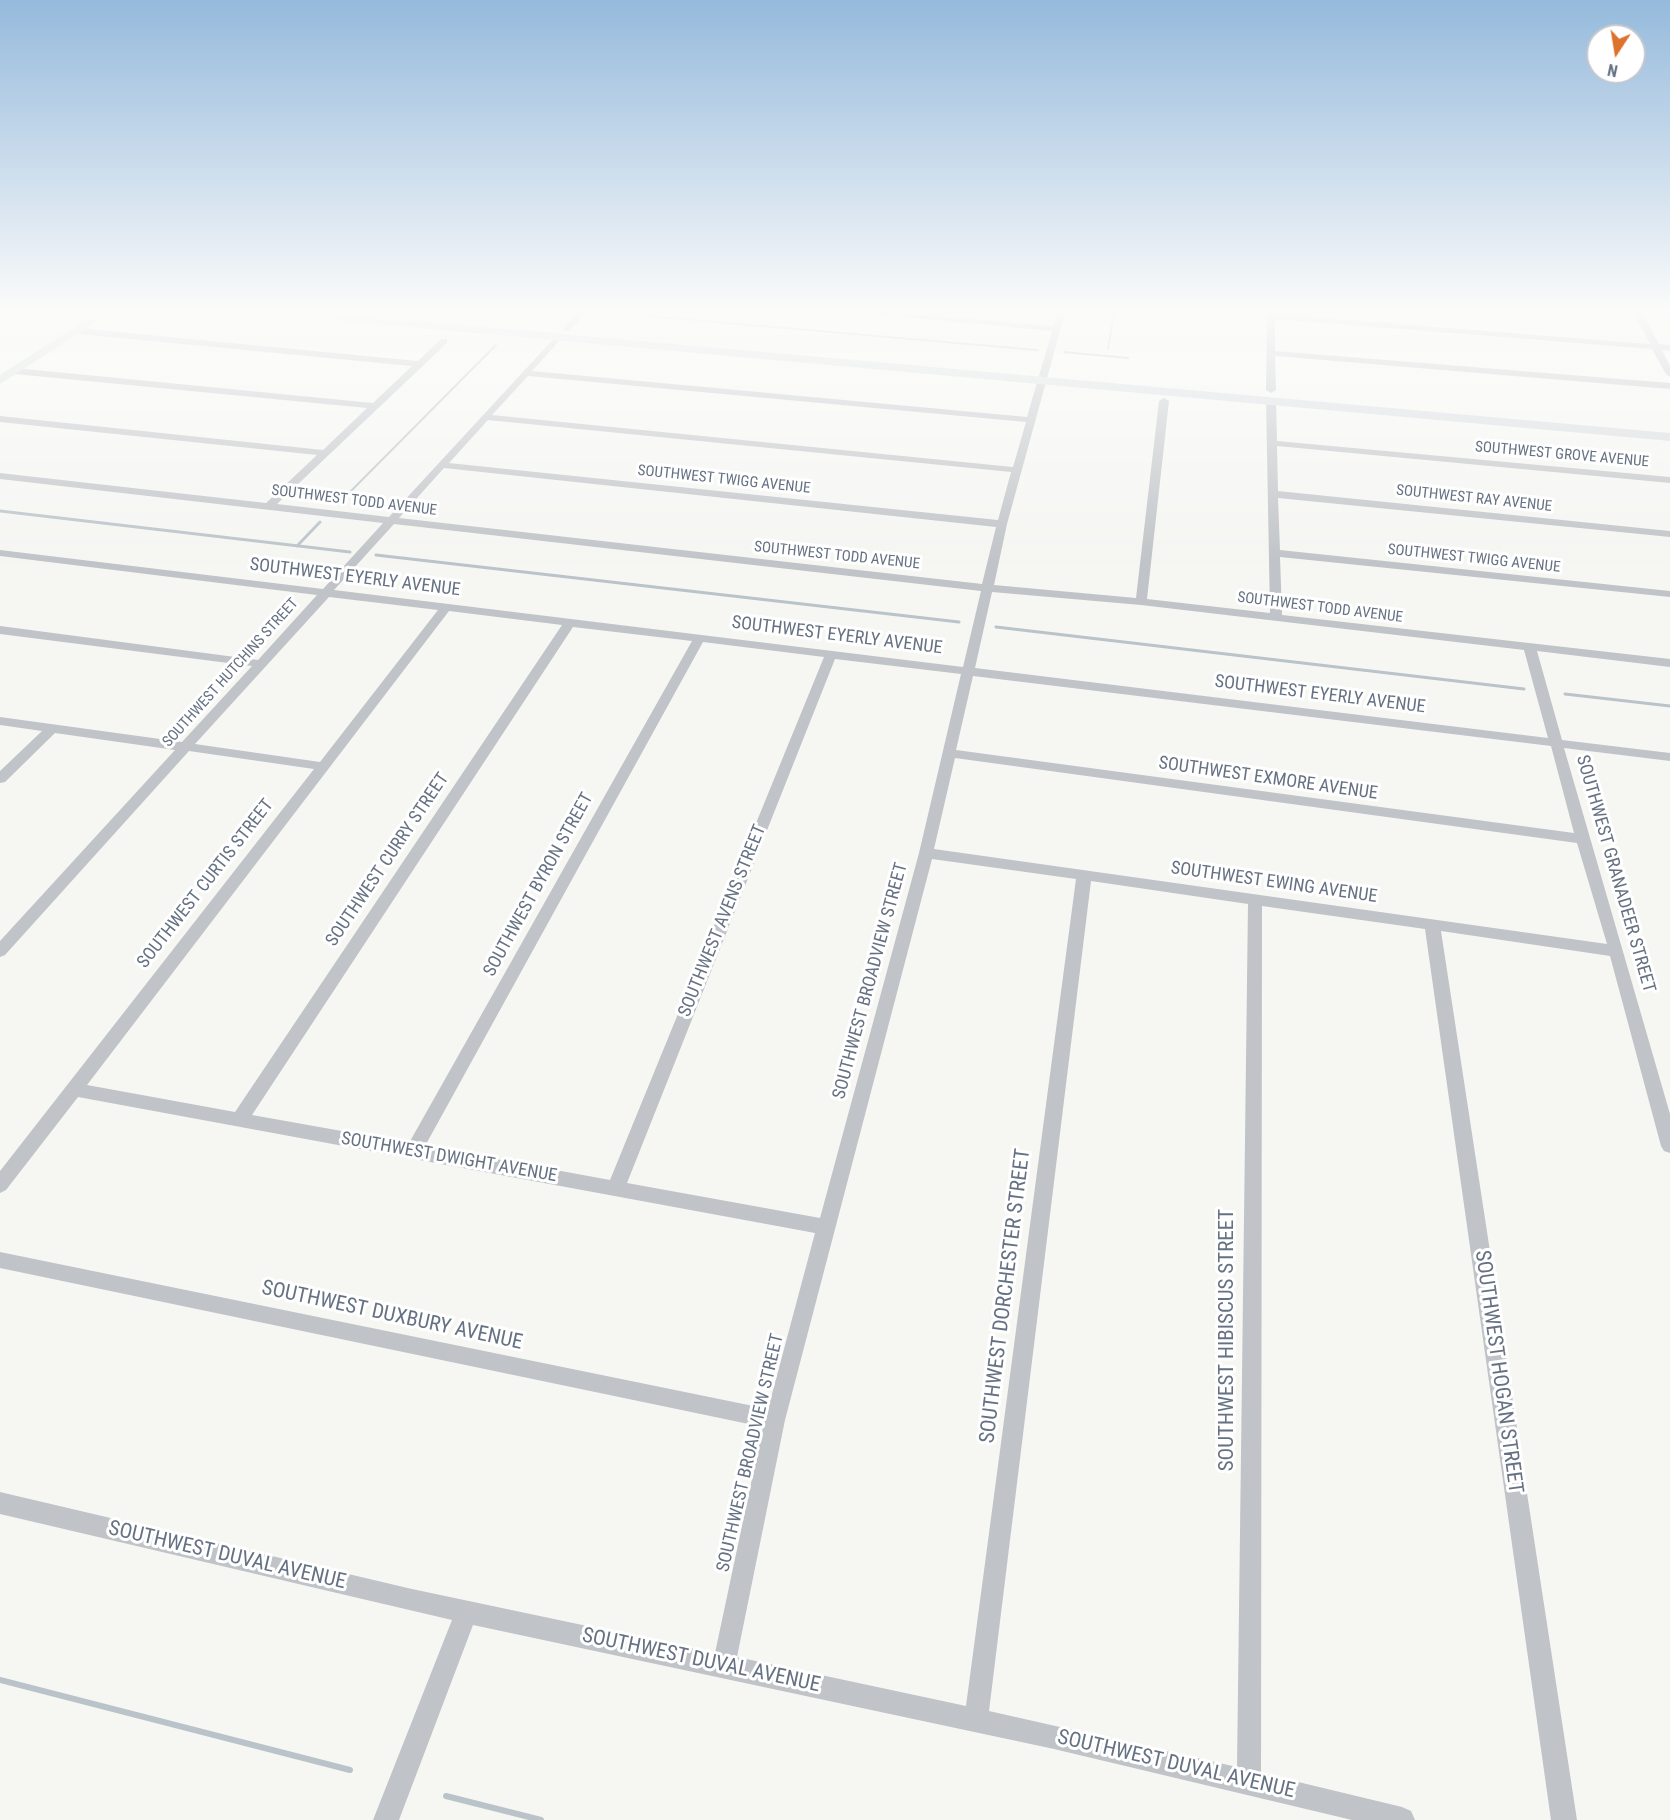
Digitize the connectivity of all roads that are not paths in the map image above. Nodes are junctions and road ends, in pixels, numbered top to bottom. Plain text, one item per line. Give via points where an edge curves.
1 (251, 394) edge
2 (388, 394) edge
3 (506, 394) edge
4 (751, 394) edge
5 (1040, 394) edge
6 (1248, 394) edge
7 (1271, 396) junction
8 (1164, 401) dead end
9 (375, 406) junction
10 (485, 417) junction
11 (0, 419) edge
12 (1032, 420) junction
13 (1670, 426) edge
14 (1670, 437) edge
15 (1272, 443) junction
16 (326, 453) junction
17 (442, 465) junction
18 (1017, 470) junction
19 (0, 476) edge
20 (1670, 480) edge
21 (1274, 494) junction
22 (269, 506) junction
23 (391, 521) junction
24 (1002, 524) junction
25 (1670, 534) edge
26 (0, 553) edge
27 (1275, 553) junction
28 (986, 588) junction
29 (324, 593) junction
30 (1670, 594) edge
31 (1141, 602) junction
32 (446, 607) junction
33 (1276, 618) junction
34 (570, 622) junction
35 (0, 630) edge
36 (700, 637) junction
37 (1530, 648) junction
38 (831, 654) junction
39 (1670, 663) edge
40 (261, 664) junction
41 (967, 669) junction
42 (0, 721) edge
43 (52, 729) junction
44 (1558, 742) junction
45 (185, 747) junction
46 (948, 753) junction
47 (1670, 757) edge
48 (322, 766) junction
49 (0, 779) edge
50 (1583, 840) junction
51 (926, 853) junction
52 (1084, 877) junction
53 (1255, 899) junction
54 (1432, 925) junction
55 (0, 951) edge
56 (1617, 951) junction
57 (73, 1089) junction
58 (239, 1120) junction
59 (1670, 1146) edge
60 (413, 1152) junction
61 (0, 1185) edge
62 (615, 1189) junction
63 (826, 1227) junction
64 (0, 1260) edge
65 (775, 1420) junction
66 (0, 1503) edge
67 (467, 1612) junction
68 (724, 1665) junction
69 (976, 1720) junction
70 (1249, 1780) junction
71 (386, 1820) edge
72 (1402, 1820) edge
73 (1564, 1820) edge

1 - 9 street
2 - 9 street
3 - 10 street, SOUTHWEST HUTCHINS STREET
4 - 12 street
5 - 12 street, SOUTHWEST BROADVIEW STREET
6 - 7 main road
7 - 13 main road
7 - 14 main road
7 - 15 street
8 - 31 street
9 - 16 street
10 - 17 street, SOUTHWEST HUTCHINS STREET
10 - 18 street
11 - 16 street
12 - 18 street, SOUTHWEST BROADVIEW STREET
15 - 20 street, SOUTHWEST GROVE AVENUE
15 - 21 street
16 - 22 street
17 - 23 street, SOUTHWEST HUTCHINS STREET
17 - 24 street, SOUTHWEST TWIGG AVENUE
18 - 24 street, SOUTHWEST BROADVIEW STREET
19 - 22 street, SOUTHWEST TODD AVENUE
21 - 25 street, SOUTHWEST RAY AVENUE
21 - 27 street
22 - 23 street, SOUTHWEST TODD AVENUE
23 - 28 street, SOUTHWEST TODD AVENUE
23 - 29 street, SOUTHWEST HUTCHINS STREET
24 - 28 street, SOUTHWEST BROADVIEW STREET
26 - 29 street, SOUTHWEST EYERLY AVENUE
27 - 30 street, SOUTHWEST TWIGG AVENUE
27 - 33 street
28 - 31 street, SOUTHWEST TODD AVENUE
28 - 41 street, SOUTHWEST BROADVIEW STREET
29 - 32 street, SOUTHWEST EYERLY AVENUE
29 - 40 street, SOUTHWEST HUTCHINS STREET
31 - 33 street, SOUTHWEST TODD AVENUE
32 - 34 street, SOUTHWEST EYERLY AVENUE
32 - 48 street, SOUTHWEST CURTIS STREET
33 - 37 street, SOUTHWEST TODD AVENUE
34 - 36 street, SOUTHWEST EYERLY AVENUE
34 - 58 street, SOUTHWEST CURRY STREET
35 - 40 street
36 - 38 street, SOUTHWEST EYERLY AVENUE
36 - 60 street, SOUTHWEST BYRON STREET
37 - 39 street, SOUTHWEST TODD AVENUE
37 - 44 street, SOUTHWEST GRANADEER STREET
38 - 41 street, SOUTHWEST EYERLY AVENUE
38 - 62 street, SOUTHWEST AVENS STREET
40 - 45 street, SOUTHWEST HUTCHINS STREET
41 - 44 street, SOUTHWEST EYERLY AVENUE
41 - 46 street, SOUTHWEST BROADVIEW STREET
42 - 43 street
43 - 45 street
43 - 49 street
44 - 47 street, SOUTHWEST EYERLY AVENUE
44 - 50 street, SOUTHWEST GRANADEER STREET
45 - 48 street
45 - 55 street, SOUTHWEST HUTCHINS STREET
46 - 50 street, SOUTHWEST EXMORE AVENUE
46 - 51 street, SOUTHWEST BROADVIEW STREET
48 - 57 street, SOUTHWEST CURTIS STREET
50 - 56 street, SOUTHWEST GRANADEER STREET
51 - 52 street, SOUTHWEST EWING AVENUE
51 - 63 street, SOUTHWEST BROADVIEW STREET
52 - 53 street, SOUTHWEST EWING AVENUE
52 - 69 street, SOUTHWEST DORCHESTER STREET
53 - 54 street, SOUTHWEST EWING AVENUE
53 - 70 street, SOUTHWEST HIBISCUS STREET
54 - 56 street, SOUTHWEST EWING AVENUE
54 - 73 street, SOUTHWEST HOGAN STREET
56 - 59 street, SOUTHWEST GRANADEER STREET
57 - 58 street, SOUTHWEST DWIGHT AVENUE
57 - 61 street, SOUTHWEST CURTIS STREET
58 - 60 street, SOUTHWEST DWIGHT AVENUE
60 - 62 street, SOUTHWEST DWIGHT AVENUE
62 - 63 street, SOUTHWEST DWIGHT AVENUE
63 - 65 street, SOUTHWEST BROADVIEW STREET
64 - 65 street, SOUTHWEST DUXBURY AVENUE
65 - 68 street, SOUTHWEST BROADVIEW STREET
66 - 67 street, SOUTHWEST DUVAL AVENUE
67 - 68 street, SOUTHWEST DUVAL AVENUE
67 - 71 street
68 - 69 street, SOUTHWEST DUVAL AVENUE
69 - 70 street, SOUTHWEST DUVAL AVENUE
70 - 72 street, SOUTHWEST DUVAL AVENUE

